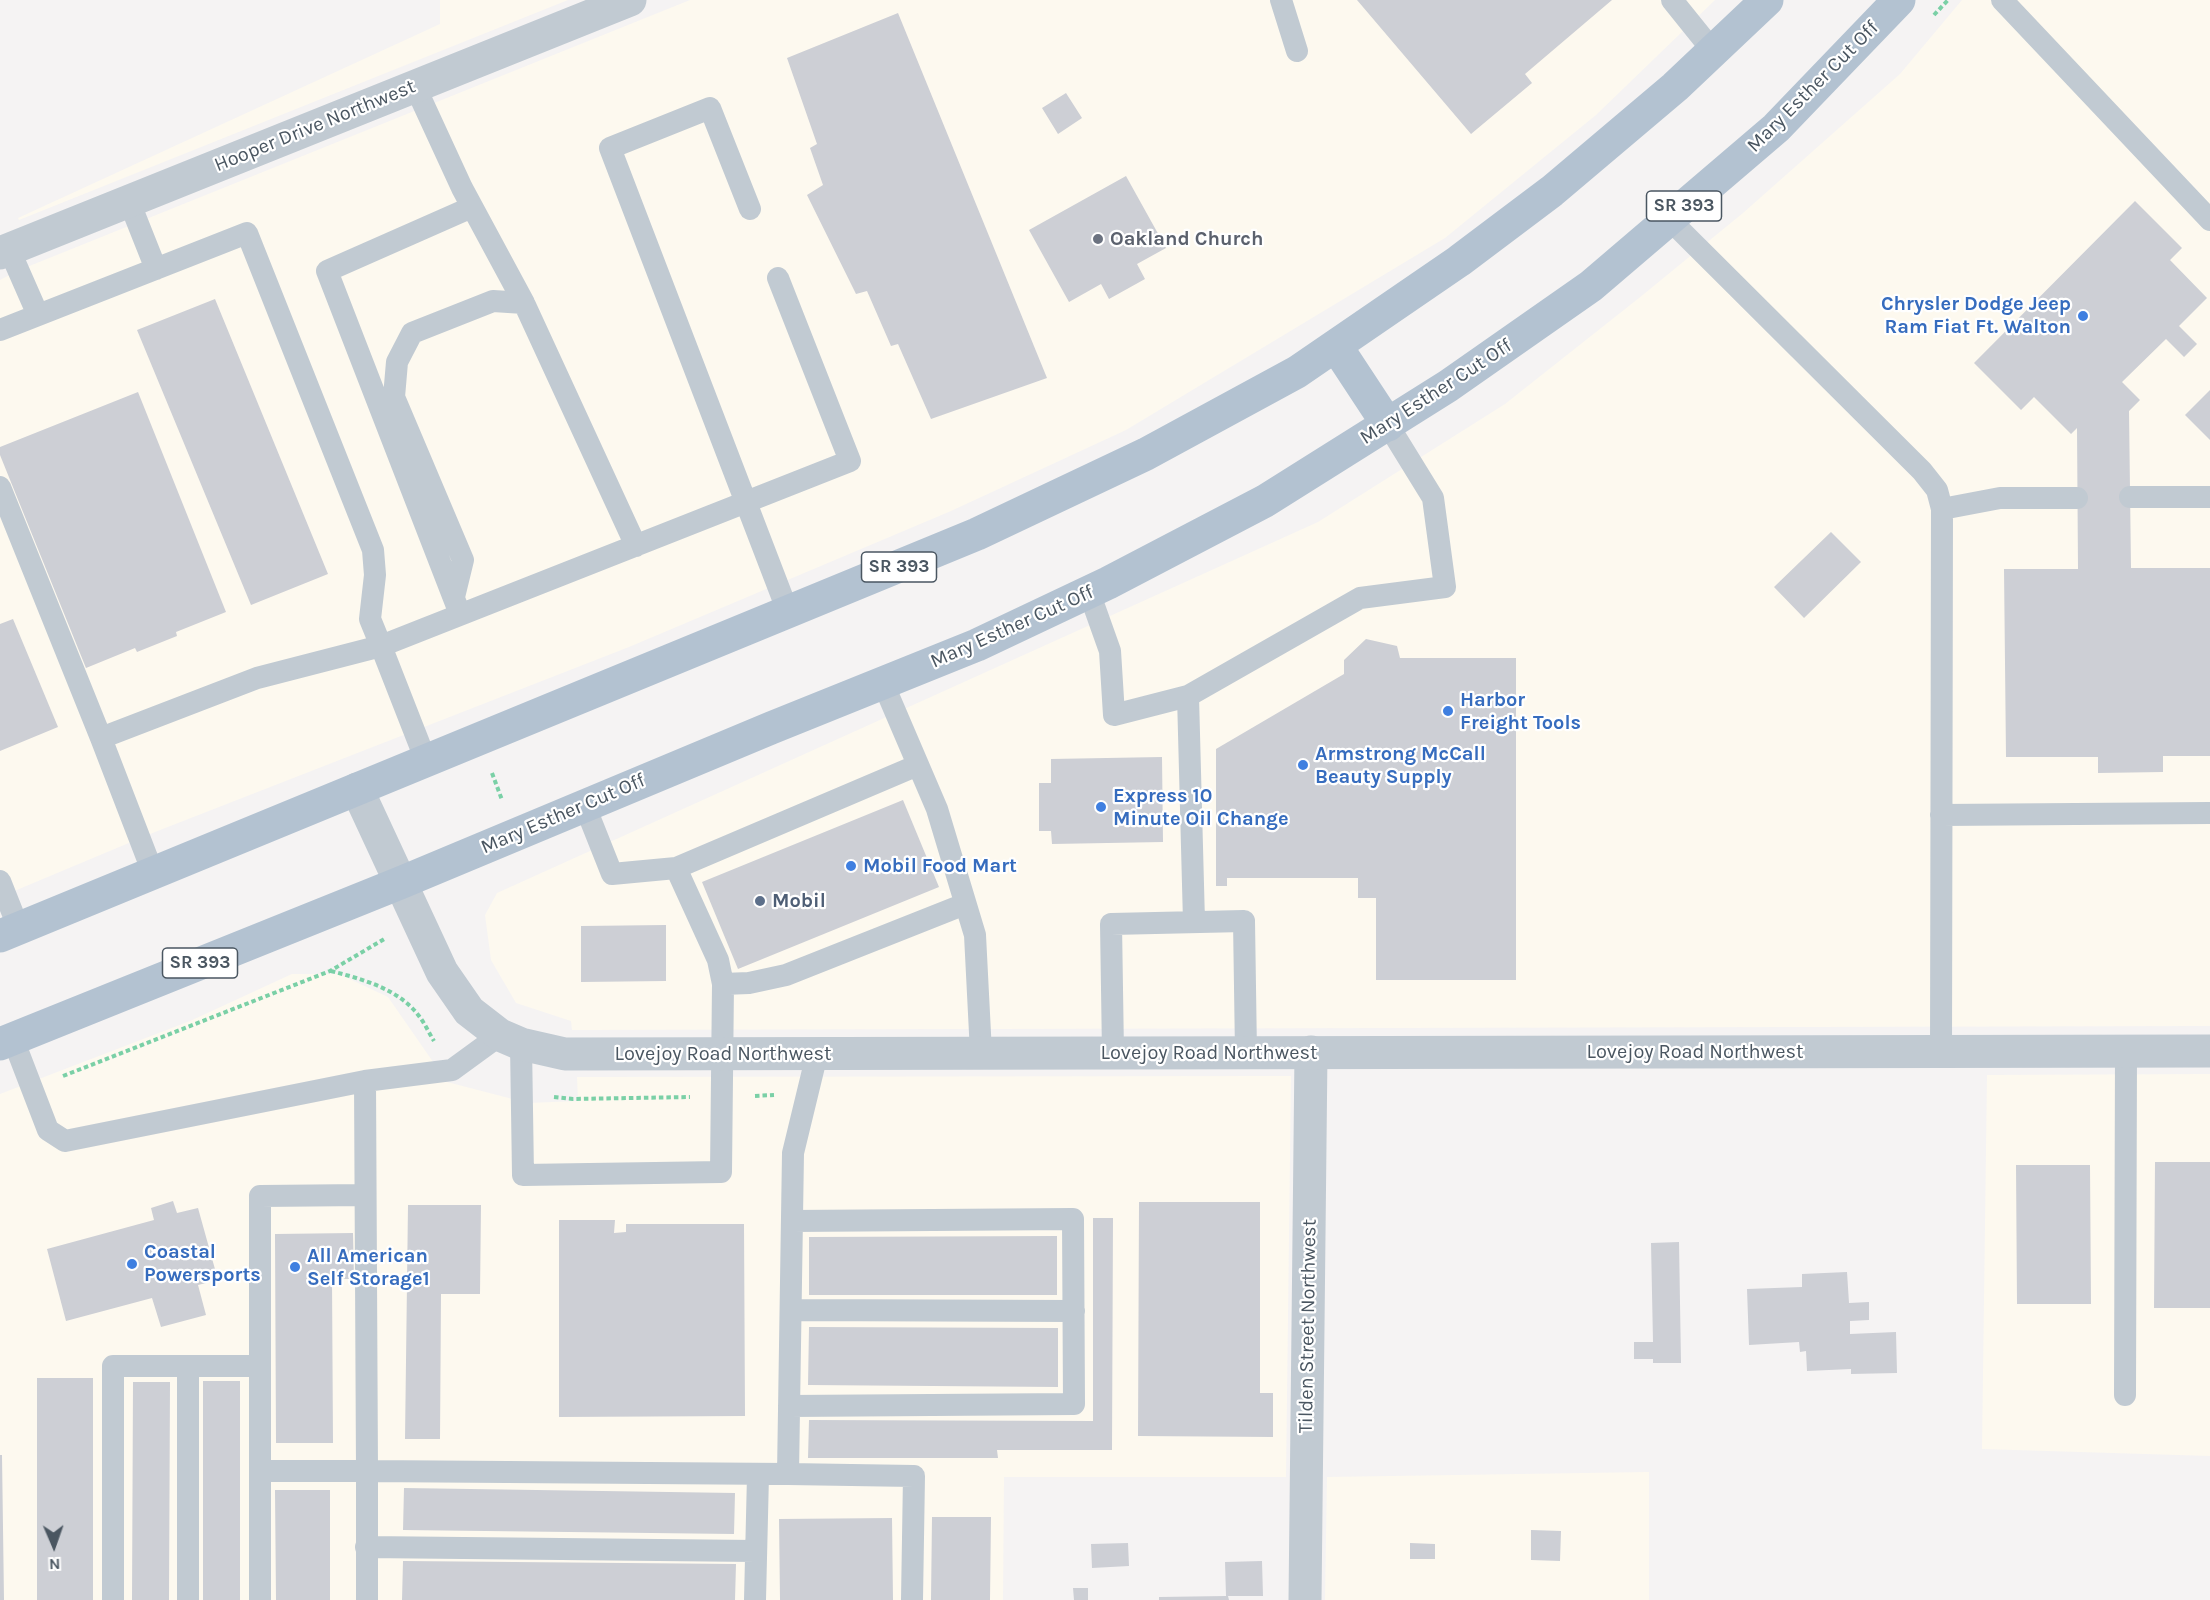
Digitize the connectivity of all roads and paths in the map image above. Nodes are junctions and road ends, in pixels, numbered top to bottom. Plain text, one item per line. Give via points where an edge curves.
1 (630, 0) edge
2 (1281, 0) edge
3 (1672, 0) edge
4 (1767, 0) edge
5 (1899, 0) edge
6 (2002, 0) edge
7 (1297, 51) dead end
8 (1713, 51) junction
9 (415, 86) junction
10 (129, 201) junction
11 (472, 207) junction
12 (750, 209) dead end
13 (1669, 219) junction
14 (2210, 220) edge
15 (3, 243) edge
16 (156, 269) junction
17 (778, 278) dead end
18 (524, 303) junction
19 (38, 315) junction
20 (0, 330) edge
21 (1336, 346) junction
22 (1388, 425) junction
23 (0, 487) edge
24 (2130, 497) dead end
25 (2210, 497) edge
26 (2077, 498) dead end
27 (746, 502) junction
28 (1941, 509) junction
29 (636, 546) junction
30 (1089, 592) junction
31 (457, 606) junction
32 (788, 612) junction
33 (381, 646) junction
34 (883, 683) junction
35 (1188, 696) junction
36 (101, 738) junction
37 (478, 740) junction
38 (426, 761) junction
39 (918, 765) junction
40 (357, 789) junction
41 (585, 806) junction
42 (2210, 813) edge
43 (1941, 815) junction
44 (516, 834) junction
45 (676, 868) junction
46 (153, 873) junction
47 (0, 881) edge
48 (400, 883) junction
49 (966, 904) junction
50 (1194, 922) junction
51 (9, 933) edge
52 (723, 984) junction
53 (510, 1040) junction
54 (6, 1042) edge
55 (2126, 1051) junction
56 (2210, 1051) edge
57 (1311, 1052) junction
58 (1941, 1052) junction
59 (981, 1053) junction
60 (1113, 1053) junction
61 (1246, 1053) junction
62 (723, 1054) junction
63 (817, 1054) junction
64 (365, 1081) junction
65 (365, 1196) junction
66 (792, 1221) junction
67 (791, 1310) junction
68 (1074, 1311) junction
69 (188, 1366) junction
70 (260, 1366) junction
71 (2124, 1395) dead end
72 (789, 1406) junction
73 (260, 1471) junction
74 (367, 1471) junction
75 (788, 1474) junction
76 (758, 1475) junction
77 (366, 1547) junction
78 (756, 1551) junction
79 (113, 1600) edge
80 (188, 1600) edge
81 (260, 1600) edge
82 (367, 1600) edge
83 (754, 1600) edge
84 (912, 1600) edge
85 (1305, 1600) edge

1 - 9 street, Hooper Drive Northwest
2 - 7 lane
3 - 8 lane
4 - 8 main road, SR 393
5 - 13 main road, Mary Esther Cut Off / SR 393 via 1776,128
6 - 14 lane
8 - 21 main road, SR 393 via 1552,191 1425,286
9 - 10 street, Hooper Drive Northwest
9 - 11 lane
10 - 15 street, Hooper Drive Northwest
10 - 16 lane
11 - 18 lane
11 - 31 lane via 327,272
12 - 27 lane via 710,108 610,148
13 - 22 main road, Mary Esther Cut Off / SR 393 via 1591,286
13 - 28 lane via 1922,471 1937,490
15 - 19 lane
16 - 19 lane
16 - 33 lane via 247,233 373,550 375,575 370,619
17 - 27 lane via 850,461
18 - 29 lane
18 - 31 lane via 493,301 412,333 397,362 394,397 463,560
19 - 20 lane
21 - 22 main road
21 - 32 main road, SR 393 via 1297,372 1146,454 977,534
22 - 30 main road, Mary Esther Cut Off / SR 393 via 1265,501
22 - 35 lane via 1433,498 1445,587 1359,598
23 - 36 lane
24 - 25 lane
26 - 28 lane via 2000,498
27 - 29 lane
27 - 32 lane
28 - 43 lane
29 - 31 lane
30 - 34 main road, Mary Esther Cut Off / SR 393 via 977,645
30 - 35 lane via 1110,651 1114,715
31 - 33 lane
32 - 37 main road, SR 393
33 - 36 lane via 257,678
33 - 38 lane
34 - 39 lane
34 - 41 main road, Mary Esther Cut Off / SR 393
35 - 50 lane
36 - 46 lane
37 - 38 main road, SR 393
37 - 44 path
38 - 40 main road, SR 393
39 - 45 lane
39 - 49 lane via 937,809
40 - 46 main road, SR 393
40 - 48 street, Lovejoy Road Northwest
41 - 44 main road, Mary Esther Cut Off / SR 393
41 - 45 lane via 612,874
42 - 43 lane
43 - 58 lane
44 - 48 main road, Mary Esther Cut Off / SR 393
45 - 52 lane via 718,960
46 - 51 main road, SR 393
47 - 51 lane
48 - 53 street, Lovejoy Road Northwest via 442,972 469,1011
48 - 54 main road, Mary Esther Cut Off / SR 393
49 - 52 lane via 786,975
49 - 59 lane via 975,935
50 - 60 lane via 1111,924
50 - 61 lane via 1244,921
52 - 62 lane
53 - 62 street, Lovejoy Road Northwest via 566,1054
53 - 62 lane via 524,1175 721,1172
53 - 64 lane via 452,1070
54 - 64 lane via 48,1130 66,1141
55 - 56 street, Lovejoy Road Northwest
55 - 58 street, Lovejoy Road Northwest
55 - 71 lane
57 - 58 street, Lovejoy Road Northwest
57 - 61 street, Lovejoy Road Northwest
57 - 85 street, Tilden Street Northwest
59 - 60 street, Lovejoy Road Northwest
59 - 63 street, Lovejoy Road Northwest
60 - 61 street, Lovejoy Road Northwest
62 - 63 street, Lovejoy Road Northwest
63 - 66 lane via 793,1153
64 - 65 lane
65 - 70 lane via 260,1196
65 - 74 lane
66 - 67 lane
66 - 68 lane via 1073,1220
67 - 68 lane
67 - 72 lane
68 - 72 lane via 1074,1404
69 - 70 lane
69 - 79 lane via 113,1366
69 - 80 lane
70 - 73 lane
72 - 75 lane
73 - 74 lane
73 - 81 lane
74 - 76 lane
74 - 77 lane
75 - 76 lane
75 - 84 lane via 914,1476
76 - 78 lane
77 - 78 lane
77 - 82 lane
78 - 83 lane

